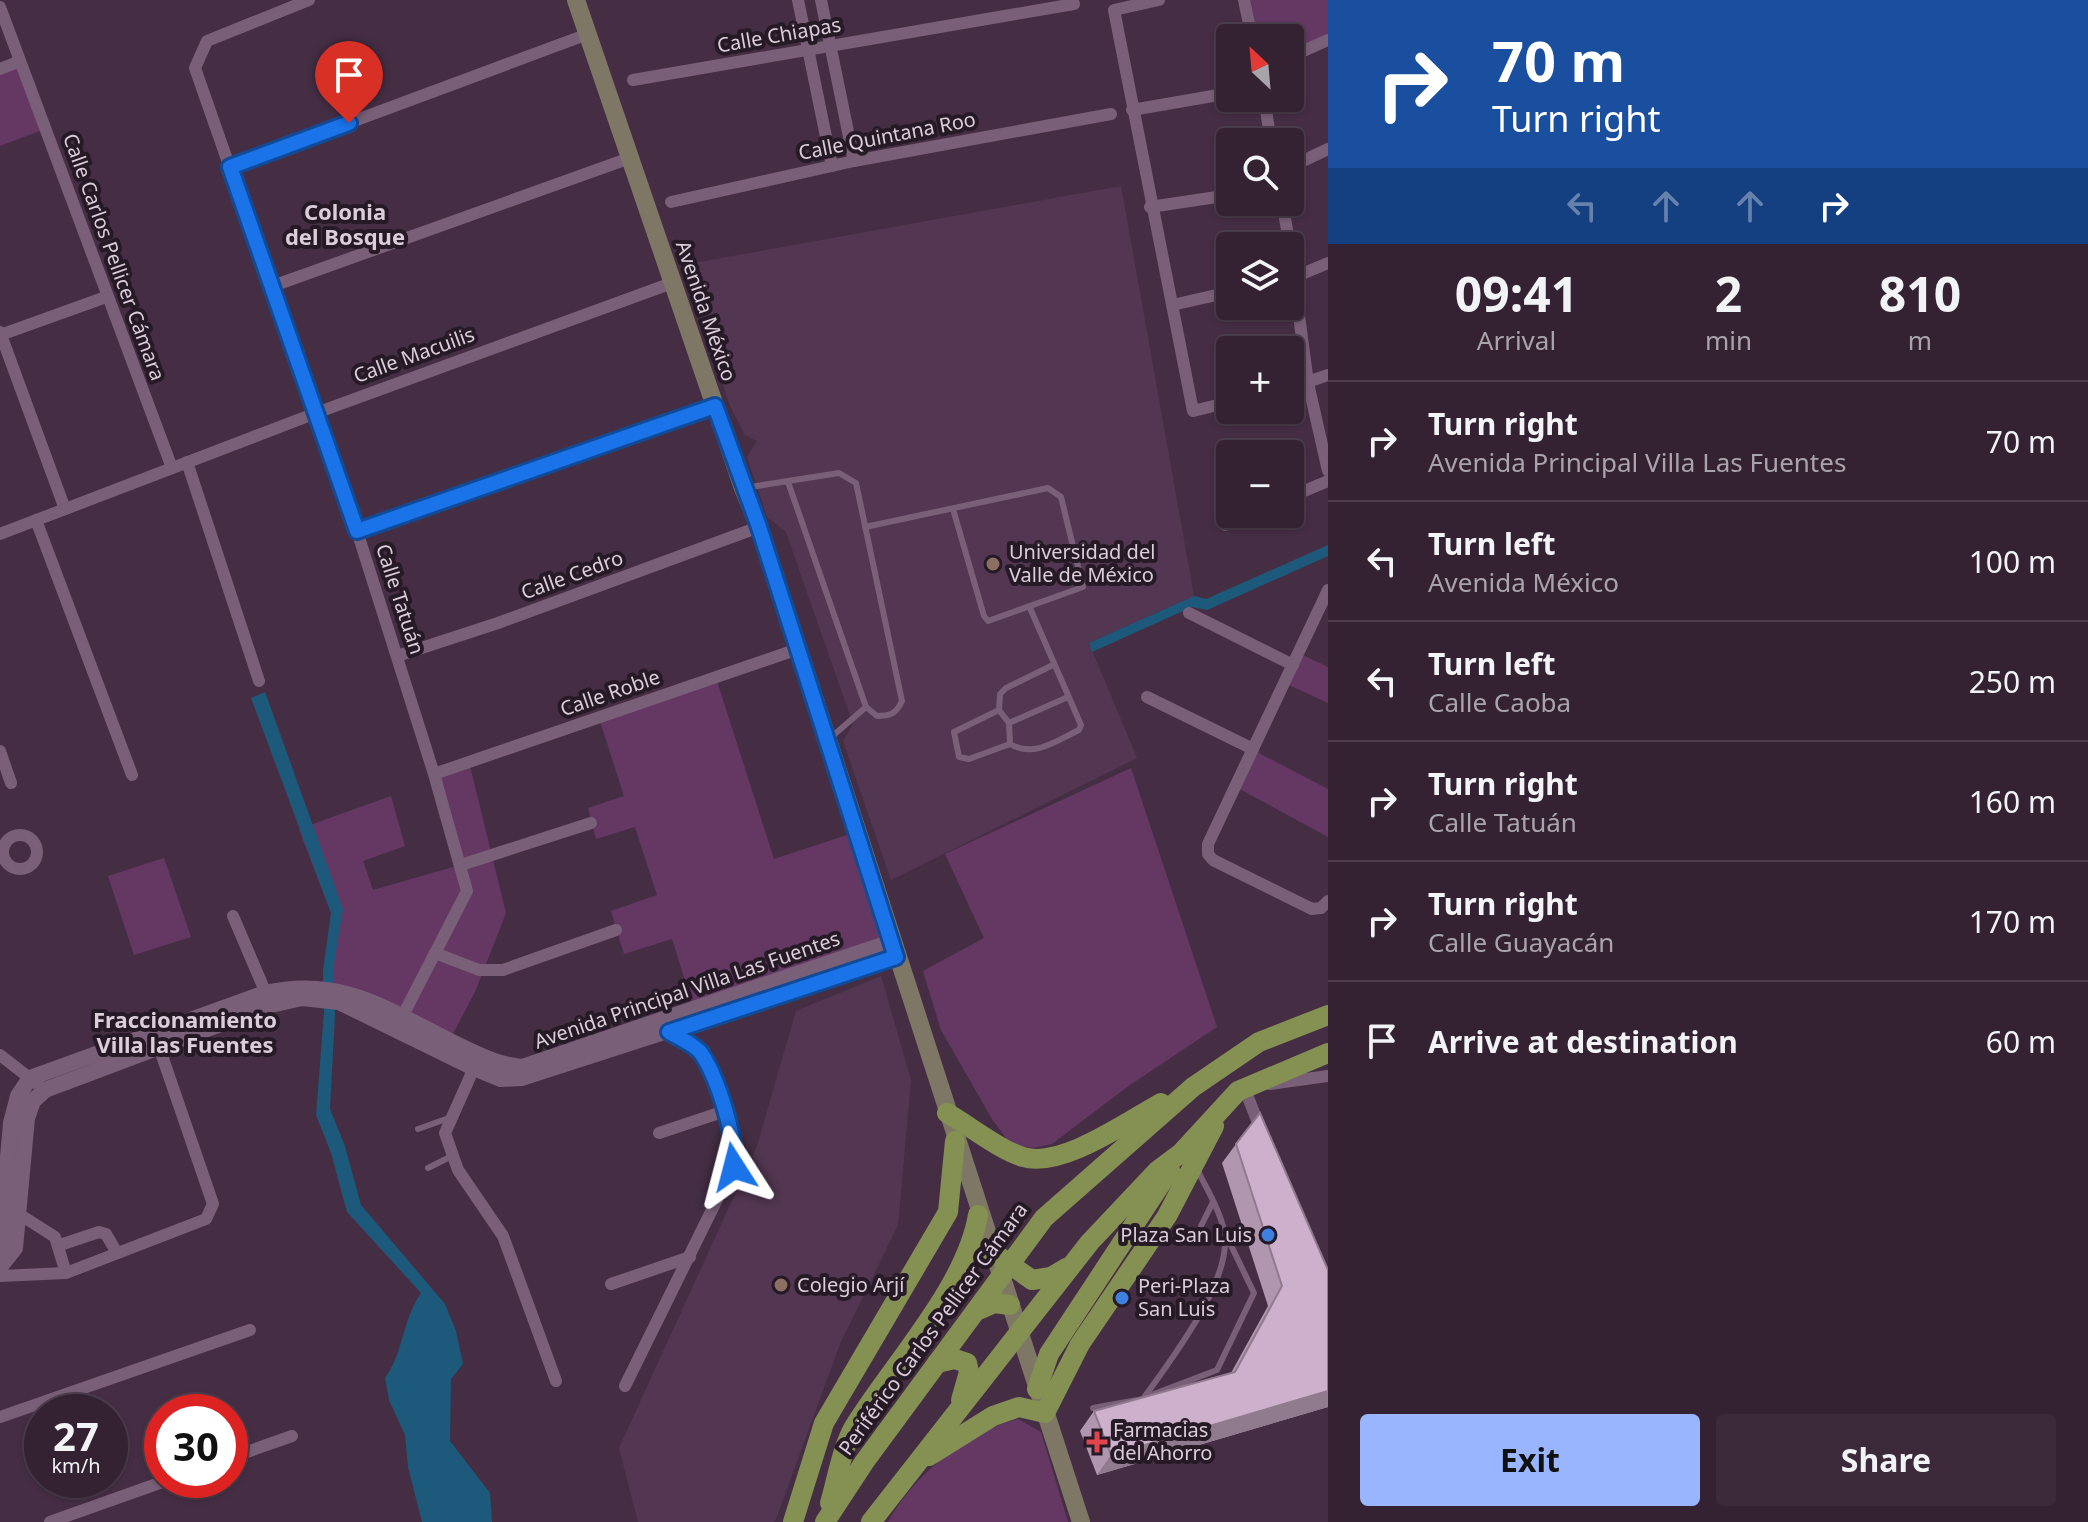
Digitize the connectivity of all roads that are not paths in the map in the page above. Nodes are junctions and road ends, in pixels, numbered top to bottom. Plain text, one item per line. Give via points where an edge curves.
1 (309, 0) edge
2 (576, 0) edge
3 (798, 0) edge
4 (821, 0) edge
5 (1159, 0) edge
6 (1244, 0) edge
7 (1074, 4) dead end
8 (0, 7) edge
9 (1249, 24) edge
10 (588, 34) junction
11 (1328, 40) edge
12 (831, 46) junction
13 (809, 51) junction
14 (1304, 51) edge
15 (20, 61) junction
16 (0, 69) edge
17 (633, 80) dead end
18 (1216, 95) edge
19 (1132, 110) junction
20 (1111, 114) dead end
21 (1328, 149) edge
22 (630, 158) junction
23 (1304, 160) edge
24 (854, 161) junction
25 (832, 166) junction
26 (230, 167) junction
27 (1216, 197) edge
28 (671, 202) dead end
29 (1150, 207) junction
30 (1328, 263) edge
31 (1304, 273) edge
32 (672, 283) junction
33 (270, 287) junction
34 (1216, 295) edge
35 (106, 297) junction
36 (1172, 305) junction
37 (1299, 320) edge
38 (0, 334) edge
39 (1328, 375) edge
40 (1308, 383) junction
41 (1304, 384) edge
42 (1216, 405) edge
43 (715, 406) junction
44 (316, 413) junction
45 (187, 462) junction
46 (172, 468) junction
47 (1328, 471) edge
48 (1328, 481) edge
49 (788, 482) junction
50 (743, 488) junction
51 (1304, 491) edge
52 (65, 509) junction
53 (953, 509) junction
54 (36, 520) junction
55 (759, 527) junction
56 (865, 527) junction
57 (357, 531) junction
58 (0, 534) edge
59 (1328, 590) edge
60 (1030, 608) junction
61 (1189, 613) dead end
62 (798, 649) junction
63 (397, 656) junction
64 (1053, 665) junction
65 (1293, 665) junction
66 (259, 681) dead end
67 (1068, 697) junction
68 (1147, 697) dead end
69 (866, 707) junction
70 (999, 710) junction
71 (1009, 723) junction
72 (827, 740) junction
73 (1010, 744) junction
74 (1253, 749) junction
75 (0, 751) edge
76 (434, 774) junction
77 (132, 775) dead end
78 (11, 783) dead end
79 (591, 823) dead end
80 (461, 865) junction
81 (1324, 905) edge
82 (233, 916) dead end
83 (616, 930) dead end
84 (894, 950) junction
85 (435, 953) junction
86 (268, 999) junction
87 (1328, 1015) edge
88 (399, 1023) junction
89 (669, 1032) junction
90 (1259, 1042) junction
91 (158, 1044) junction
92 (1328, 1053) edge
93 (0, 1055) edge
94 (474, 1068) junction
95 (1328, 1076) edge
96 (30, 1078) junction
97 (1193, 1087) junction
98 (45, 1090) junction
99 (1233, 1092) junction
100 (725, 1111) junction
101 (947, 1113) junction
102 (454, 1117) junction
103 (13, 1122) edge
104 (418, 1129) dead end
105 (659, 1133) dead end
106 (955, 1141) junction
107 (1266, 1144) edge
108 (452, 1156) junction
109 (1188, 1159) junction
110 (428, 1168) dead end
111 (1140, 1201) junction
112 (1213, 1202) junction
113 (19, 1214) junction
114 (978, 1215) junction
115 (1167, 1216) junction
116 (1201, 1226) dead end
117 (1225, 1232) junction
118 (60, 1245) junction
119 (0, 1246) edge
120 (991, 1251) joint
121 (117, 1253) junction
122 (690, 1257) junction
123 (1073, 1264) junction
124 (0, 1267) edge
125 (1005, 1271) junction
126 (66, 1273) junction
127 (0, 1276) edge
128 (611, 1284) dead end
129 (1010, 1305) junction
130 (975, 1312) junction
131 (887, 1318) junction
132 (250, 1330) dead end
133 (1021, 1332) junction
134 (915, 1340) junction
135 (937, 1363) junction
136 (556, 1381) dead end
137 (625, 1386) dead end
138 (1037, 1389) junction
139 (1143, 1399) junction
140 (959, 1408) junction
141 (1093, 1408) edge
142 (1045, 1413) junction
143 (0, 1417) edge
144 (292, 1436) dead end
145 (248, 1452) edge
146 (915, 1465) junction
147 (144, 1489) edge
148 (793, 1518) edge
149 (50, 1522) edge
150 (824, 1522) edge
151 (871, 1522) edge
152 (1081, 1522) edge

1 - 26 street, Calle Tatuán via 207,41 195,68
2 - 10 main road, Avenida México
3 - 13 street
4 - 12 street
5 - 19 street via 1114,10
6 - 9 street
7 - 12 street, Calle Chiapas
8 - 15 street, Calle Carlos Pellicer Cámara
10 - 22 main road, Avenida México
10 - 26 street
11 - 14 street
12 - 13 street, Calle Chiapas
12 - 24 street
13 - 17 street, Calle Chiapas
13 - 25 street
15 - 16 street
15 - 35 street, Calle Carlos Pellicer Cámara
18 - 19 street
19 - 29 street
20 - 24 street, Calle Quintana Roo
21 - 23 street
22 - 32 main road, Avenida México
22 - 33 street
24 - 25 street, Calle Quintana Roo
25 - 28 street, Calle Quintana Roo
26 - 33 street, Calle Tatuán
27 - 29 street
29 - 36 street
30 - 31 street
32 - 43 main road, Avenida México
32 - 44 street, Calle Macuilis
33 - 44 street, Calle Tatuán
34 - 36 street
35 - 38 street
35 - 46 street, Calle Carlos Pellicer Cámara
36 - 42 street via 1193,411
37 - 40 street
38 - 52 street
39 - 40 street
40 - 41 street
40 - 47 street
43 - 50 main road, Avenida México
43 - 57 street
44 - 45 street, Calle Macuilis
44 - 57 street, Calle Tatuán
45 - 46 street, Calle Macuilis
45 - 66 street
46 - 52 street, Calle Macuilis
48 - 51 street
49 - 50 lane
49 - 56 lane via 846,474 856,483
49 - 69 lane
50 - 55 main road, Avenida México
52 - 54 street, Calle Macuilis
53 - 56 lane
53 - 60 lane via 984,616 995,620
53 - 60 lane via 1048,488 1061,497 1083,587
54 - 58 street, Calle Macuilis
54 - 77 street
55 - 62 main road, Avenida México
55 - 63 street, Calle Cedro
56 - 69 lane via 902,701 889,716 877,716
57 - 63 street, Calle Tatuán
59 - 65 street
60 - 64 lane
61 - 65 street
62 - 72 main road, Avenida México
62 - 76 street, Calle Roble
63 - 76 street, Calle Tatuán
64 - 67 lane
64 - 70 lane via 1006,688
65 - 74 street
67 - 71 lane
67 - 73 lane via 1079,730 1032,751
68 - 74 street
69 - 72 lane
70 - 71 lane
70 - 73 lane via 954,732 955,746 962,760
71 - 73 lane
72 - 84 main road, Avenida México
74 - 81 street via 1208,854 1312,909
75 - 78 street
76 - 80 street, Calle Tatuán
79 - 80 street
80 - 85 street, Calle Tatuán via 467,891
82 - 86 street
83 - 85 street via 503,970 479,970
84 - 88 street, Avenida Principal Villa Las Fuentes via 522,1067 491,1061
84 - 89 street, Avenida Principal Villa Las Fuentes
84 - 101 main road, Avenida México
85 - 88 street, Calle Tatuán
86 - 88 street, Avenida Principal Villa Las Fuentes via 339,1002
86 - 91 street, Avenida Principal Villa Las Fuentes
86 - 96 street, Avenida Principal Villa Las Fuentes
87 - 90 main road, Periférico Carlos Pellicer Cámara
88 - 94 street, Avenida Principal Villa Las Fuentes
89 - 94 street, Avenida Principal Villa Las Fuentes via 522,1078 501,1079
89 - 100 street via 699,1051
90 - 97 main road, Periférico Carlos Pellicer Cámara
90 - 99 main road
91 - 98 street, Avenida Principal Villa Las Fuentes
91 - 121 street via 212,1211 206,1219
92 - 99 main road
93 - 96 street
94 - 102 street
95 - 99 street
96 - 98 street
96 - 103 street via 18,1096
97 - 101 main road via 1051,1158 1024,1158
97 - 125 main road, Periférico Carlos Pellicer Cámara via 1044,1218
98 - 103 street
99 - 107 street
99 - 109 main road
100 - 105 street
100 - 122 street via 734,1167
101 - 106 main road, Avenida México
102 - 104 lane
102 - 108 street via 445,1133
103 - 113 street
103 - 119 street
106 - 114 main road, Avenida México
106 - 131 main road via 948,1212
108 - 110 lane
108 - 136 street via 503,1236
109 - 111 main road
109 - 112 lane
109 - 115 main road
111 - 115 main road
111 - 123 main road
111 - 138 main road via 1049,1354
112 - 116 lane
112 - 117 lane
113 - 118 street
113 - 124 street via 15,1248
114 - 120 main road, Avenida México
114 - 134 main road via 974,1243
115 - 142 main road via 1080,1344
117 - 139 lane via 1218,1277 1195,1326
117 - 139 lane via 1254,1293 1237,1333 1217,1370
118 - 121 street via 99,1232 106,1234
118 - 126 street
120 - 125 main road
121 - 126 street
122 - 128 street
122 - 137 street
123 - 125 main road via 1051,1277 1032,1280
123 - 133 main road
125 - 129 main road
125 - 130 main road, Periférico Carlos Pellicer Cámara
126 - 127 street
129 - 130 main road via 994,1303
129 - 133 main road
130 - 135 main road, Periférico Carlos Pellicer Cámara
131 - 134 main road
131 - 148 main road via 824,1423
132 - 143 street
133 - 138 main road
133 - 140 main road
134 - 150 main road via 852,1430
135 - 140 main road via 967,1363
135 - 150 main road, Periférico Carlos Pellicer Cámara
138 - 142 main road
139 - 141 lane
140 - 146 main road
142 - 146 main road via 1019,1407 993,1416
142 - 152 main road
144 - 145 street
146 - 151 main road
147 - 149 street

